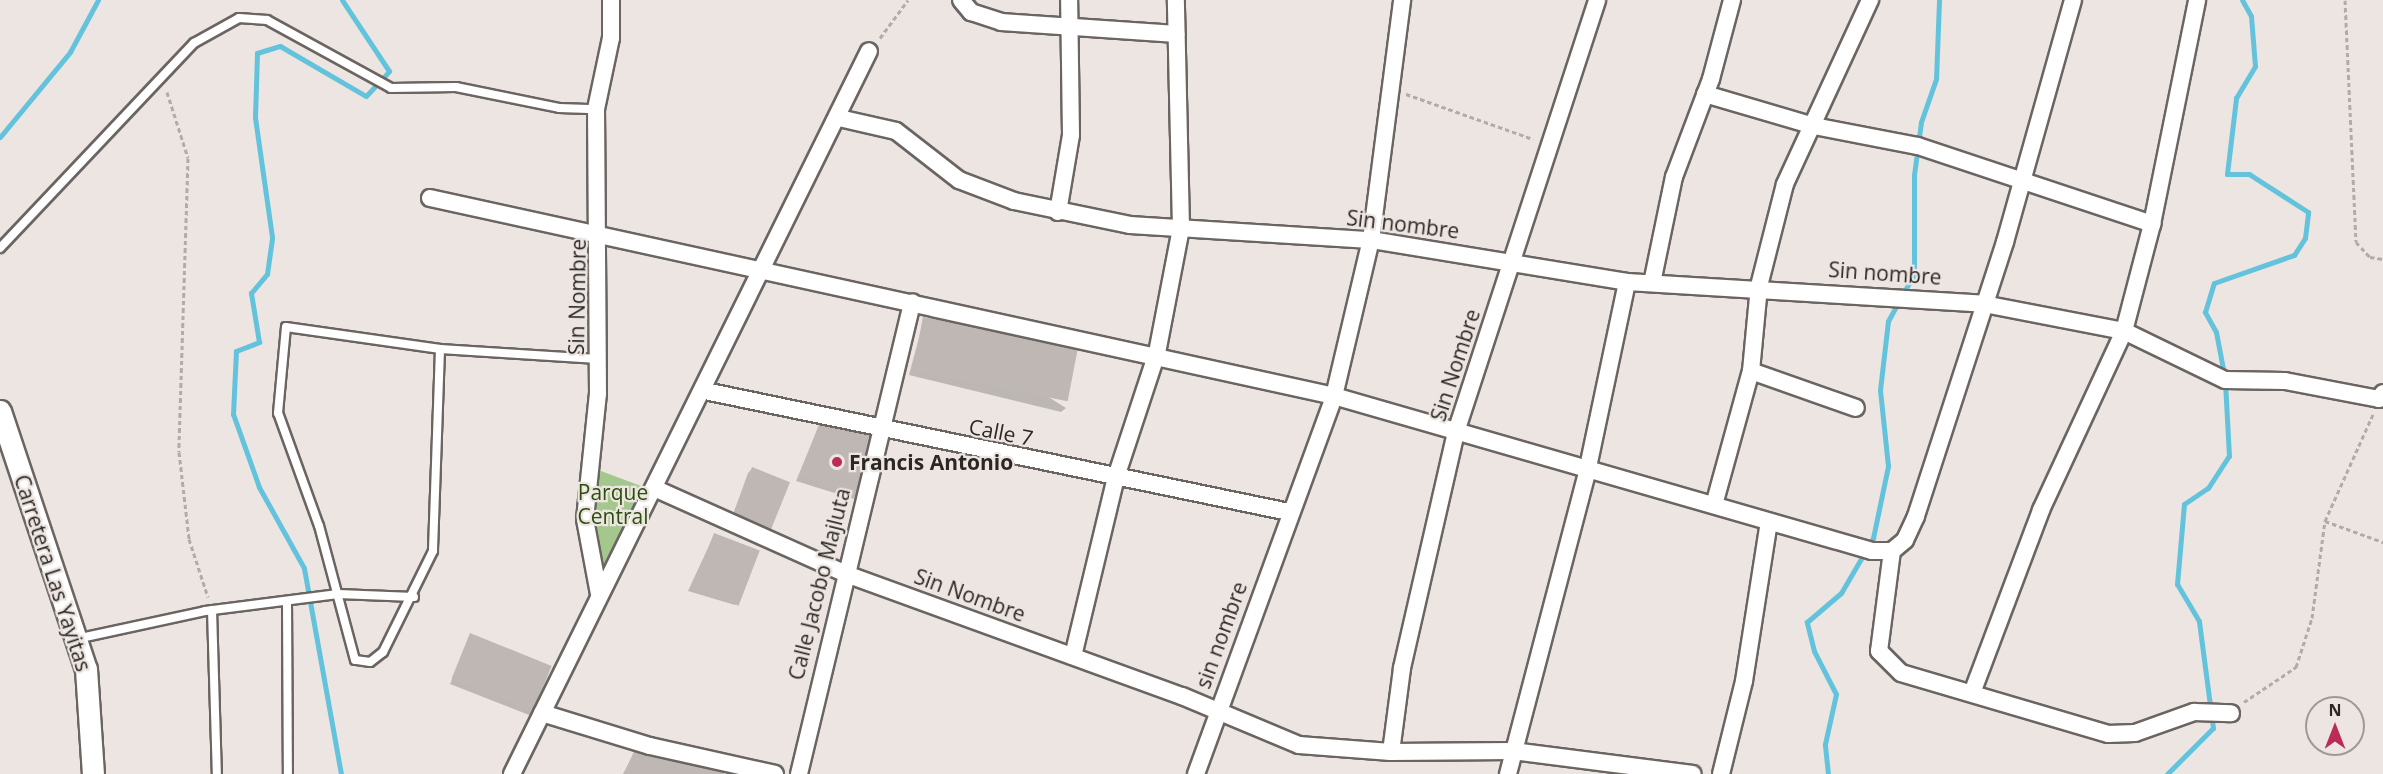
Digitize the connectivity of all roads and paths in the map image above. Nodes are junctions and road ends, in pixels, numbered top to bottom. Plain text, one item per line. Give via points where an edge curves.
1 (611, 0) edge
2 (908, 0) edge
3 (961, 0) edge
4 (1069, 0) edge
5 (1176, 0) edge
6 (1402, 0) edge
7 (1597, 0) edge
8 (1732, 0) edge
9 (1870, 0) edge
10 (2073, 0) edge
11 (2197, 0) edge
12 (2345, 0) edge
13 (1070, 27) junction
14 (1177, 34) junction
15 (869, 51) joint
16 (159, 77) junction
17 (1393, 90) junction
18 (1705, 94) junction
19 (596, 109) junction
20 (839, 118) junction
21 (1814, 126) junction
22 (1549, 145) junction
23 (2020, 177) junction
24 (430, 198) dead end
25 (1058, 212) junction
26 (2152, 224) junction
27 (1180, 228) junction
28 (601, 234) junction
29 (1371, 240) junction
30 (0, 248) edge
31 (2383, 259) edge
32 (1512, 262) junction
33 (764, 269) junction
34 (1627, 282) junction
35 (1652, 283) junction
36 (1759, 286) junction
37 (912, 302) junction
38 (1984, 304) junction
39 (2124, 331) junction
40 (440, 349) junction
41 (1157, 353) junction
42 (598, 359) junction
43 (1751, 371) junction
44 (705, 391) junction
45 (1334, 396) junction
46 (2381, 396) edge
47 (1856, 408) dead end
48 (0, 411) edge
49 (880, 431) junction
50 (1456, 432) junction
51 (1587, 472) junction
52 (1116, 477) junction
53 (654, 488) junction
54 (1714, 505) junction
55 (1289, 512) junction
56 (2325, 521) junction
57 (1768, 522) junction
58 (2383, 542) edge
59 (1892, 551) junction
60 (846, 574) junction
61 (338, 594) junction
62 (599, 594) junction
63 (414, 597) junction
64 (287, 602) junction
65 (212, 610) junction
66 (76, 639) junction
67 (1072, 656) junction
68 (1972, 693) junction
69 (542, 713) junction
70 (2231, 713) joint
71 (1217, 714) junction
72 (1513, 751) junction
73 (1391, 752) junction
74 (93, 774) edge
75 (217, 774) edge
76 (288, 774) edge
77 (512, 774) edge
78 (775, 774) edge
79 (799, 774) edge
80 (1196, 774) edge
81 (1508, 774) edge
82 (1693, 774) edge
83 (1721, 774) edge

1 - 19 street, Sin Nombre via 611,38
2 - 15 path
3 - 13 street via 971,12 1001,22
4 - 13 street
5 - 14 street
6 - 17 street, sin nombre
7 - 22 street, Sin Nombre
8 - 18 street
9 - 21 street
10 - 23 street
11 - 26 street
12 - 31 path via 2356,242 2370,257
13 - 14 street
13 - 25 street via 1071,135
14 - 27 street
15 - 20 street
16 - 19 lane via 219,24 239,18 267,21 391,88 456,87 559,108
16 - 30 lane
16 - 65 path via 188,158 179,452 189,539
17 - 22 path
17 - 29 street, sin nombre
18 - 21 street
18 - 35 street via 1674,177
19 - 28 street, Sin Nombre
20 - 25 street, Sin nombre via 896,131 959,180
20 - 33 street
21 - 23 street via 1918,146
21 - 36 street via 1785,184
22 - 32 street, Sin Nombre
23 - 26 street
23 - 38 street
24 - 28 street
25 - 27 street, Sin nombre
26 - 39 street
27 - 29 street, Sin nombre
27 - 41 street
28 - 33 street
28 - 42 street, Sin Nombre
29 - 32 street, Sin nombre
29 - 45 street, sin nombre
32 - 34 street, Sin nombre
32 - 50 street, Sin Nombre
33 - 37 street
33 - 44 street
34 - 35 street, Sin nombre
34 - 51 street
35 - 36 street, Sin nombre
36 - 38 street, Sin nombre
36 - 43 street
37 - 41 street
37 - 49 street, Calle Jacobo Majluta
38 - 39 street, Sin nombre
38 - 59 street via 1916,516 1905,540
39 - 46 street, Sin nombre via 2225,380 2285,381
39 - 68 street via 2041,510
40 - 42 lane
40 - 61 lane via 286,327 278,413
40 - 63 lane via 433,551
41 - 45 street
41 - 52 street
42 - 62 street, Sin Nombre via 585,519
43 - 47 street
43 - 54 street
44 - 49 street, Calle 7
44 - 53 street
45 - 50 street
45 - 55 street, sin nombre
46 - 56 path
48 - 66 street, Carretera Las Yayitas
49 - 52 street, Calle 7
49 - 60 street, Calle Jacobo Majluta
50 - 51 street
50 - 73 street, Sin Nombre via 1402,668
51 - 54 street
51 - 72 street
52 - 55 street, Calle 7
52 - 67 street
53 - 60 street, Sin Nombre
53 - 62 street
54 - 57 street
55 - 71 street, sin nombre
56 - 58 path
56 - 70 path via 2312,618 2296,668
57 - 59 street via 1872,551
57 - 83 street via 1744,681
59 - 68 street via 1879,651 1901,673
60 - 67 street, Sin Nombre
60 - 79 street, Calle Jacobo Majluta
61 - 63 lane
61 - 63 lane via 355,660 370,662 383,652
61 - 64 lane
62 - 69 street
64 - 65 lane
64 - 76 lane
65 - 66 lane
65 - 75 lane
66 - 74 street, Carretera Las Yayitas via 86,669
67 - 71 street, Sin Nombre
68 - 70 street via 2108,734 2135,733 2194,712
69 - 77 street
69 - 78 street via 650,746
71 - 73 street, Sin Nombre via 1299,745
71 - 80 street, sin nombre
72 - 73 street, Sin Nombre
72 - 81 street
72 - 82 street, Sin Nombre

